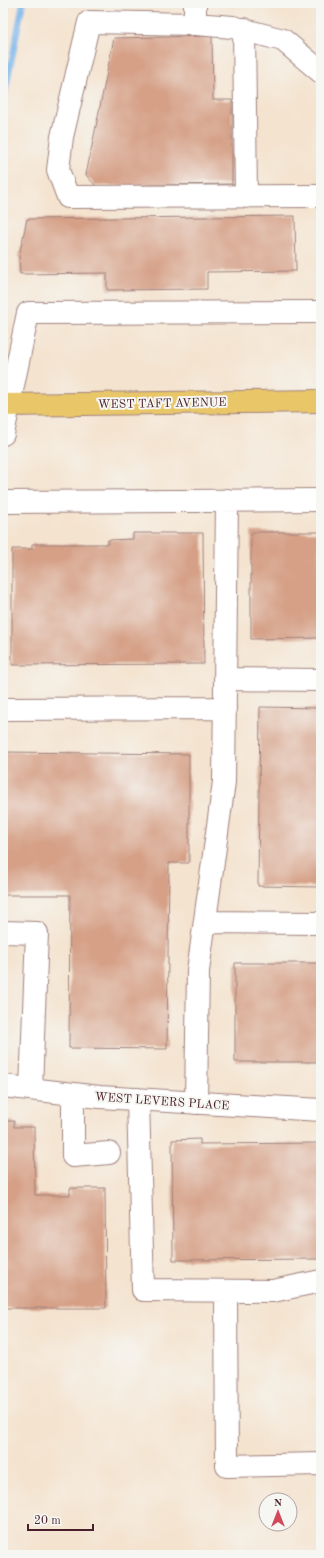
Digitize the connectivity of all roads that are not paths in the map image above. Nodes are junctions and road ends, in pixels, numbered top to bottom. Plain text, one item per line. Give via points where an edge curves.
1 (195, 14) edge
2 (244, 29) junction
3 (321, 72) edge
4 (321, 196) edge
5 (246, 197) junction
6 (321, 312) edge
7 (321, 401) edge
8 (6, 405) edge
9 (3, 434) edge
10 (227, 500) junction
11 (321, 500) edge
12 (3, 502) edge
13 (225, 679) junction
14 (321, 680) edge
15 (225, 708) junction
16 (3, 709) edge
17 (205, 922) junction
18 (321, 923) edge
19 (3, 932) edge
20 (3, 1086) edge
21 (31, 1089) junction
22 (73, 1094) junction
23 (138, 1099) junction
24 (196, 1103) junction
25 (321, 1110) edge
26 (109, 1153) dead end
27 (321, 1281) edge
28 (226, 1291) junction
29 (321, 1464) edge

1 - 2 street
1 - 5 street via 89,22 62,136 58,170 68,197
2 - 3 street via 283,40
2 - 5 street
4 - 5 street
6 - 8 street via 28,313
7 - 8 main road, WEST TAFT AVENUE
8 - 9 street
10 - 11 street
10 - 12 street
10 - 13 street
13 - 14 street
13 - 15 street
15 - 16 street
15 - 17 street via 224,782
17 - 18 street
17 - 24 street via 198,971
19 - 21 street via 36,933
20 - 21 street, WEST LEVERS PLACE
21 - 22 street, WEST LEVERS PLACE
22 - 23 street, WEST LEVERS PLACE
22 - 26 street via 73,1156
23 - 24 street, WEST LEVERS PLACE
23 - 28 street via 143,1290
24 - 25 street, WEST LEVERS PLACE
27 - 28 street via 273,1291
28 - 29 street via 226,1466

